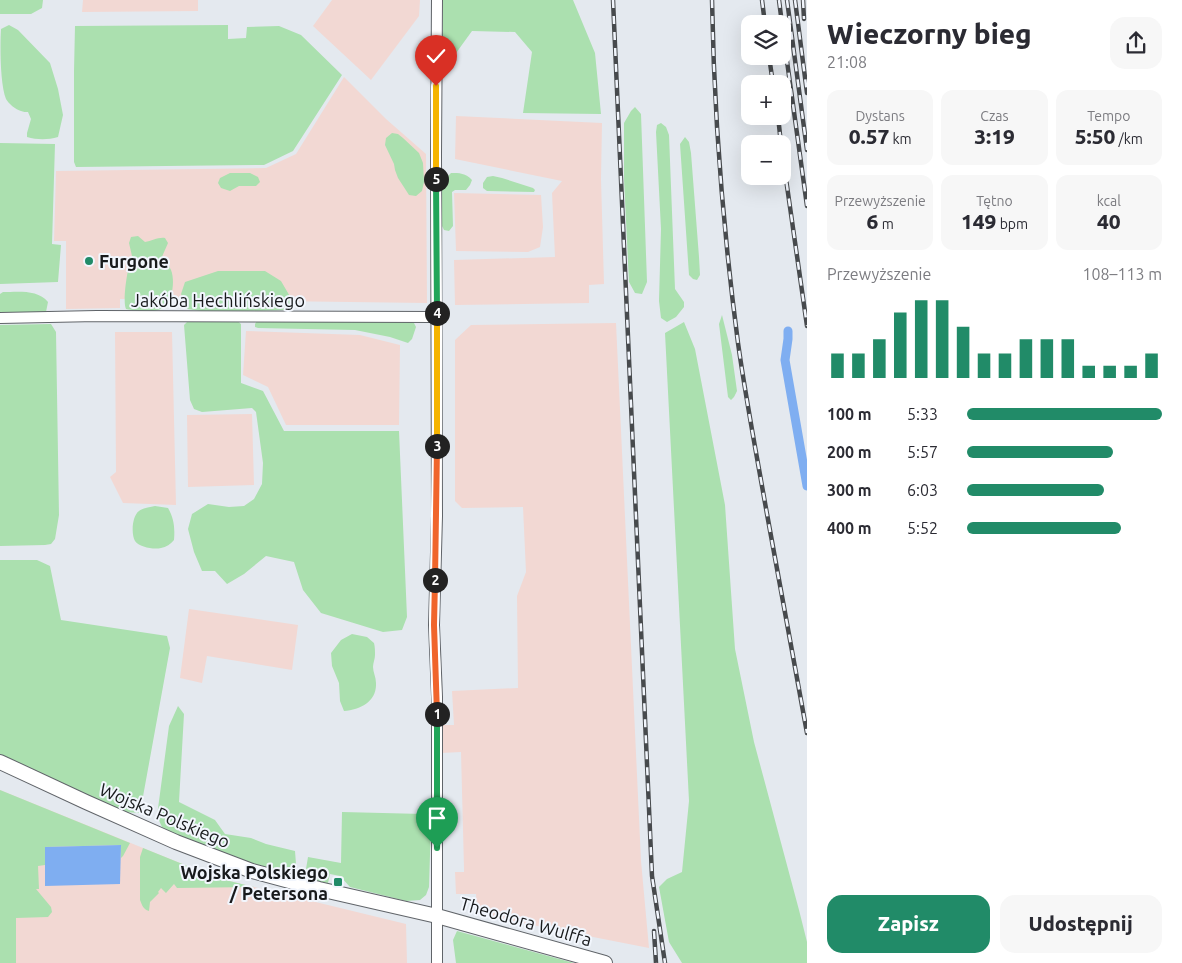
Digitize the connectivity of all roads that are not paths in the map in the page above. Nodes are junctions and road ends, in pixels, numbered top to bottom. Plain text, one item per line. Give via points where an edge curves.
1 (437, 0) edge
2 (437, 317) junction
3 (0, 318) edge
4 (0, 762) edge
5 (437, 916) junction
6 (437, 963) edge
7 (605, 963) edge

1 - 2 street
2 - 3 street, Jakóba Hechlińskiego
2 - 5 street via 434,625
4 - 5 street, Wojska Polskiego via 176,842 252,871 319,890
5 - 6 street
5 - 7 street, Theodora Wulffa

